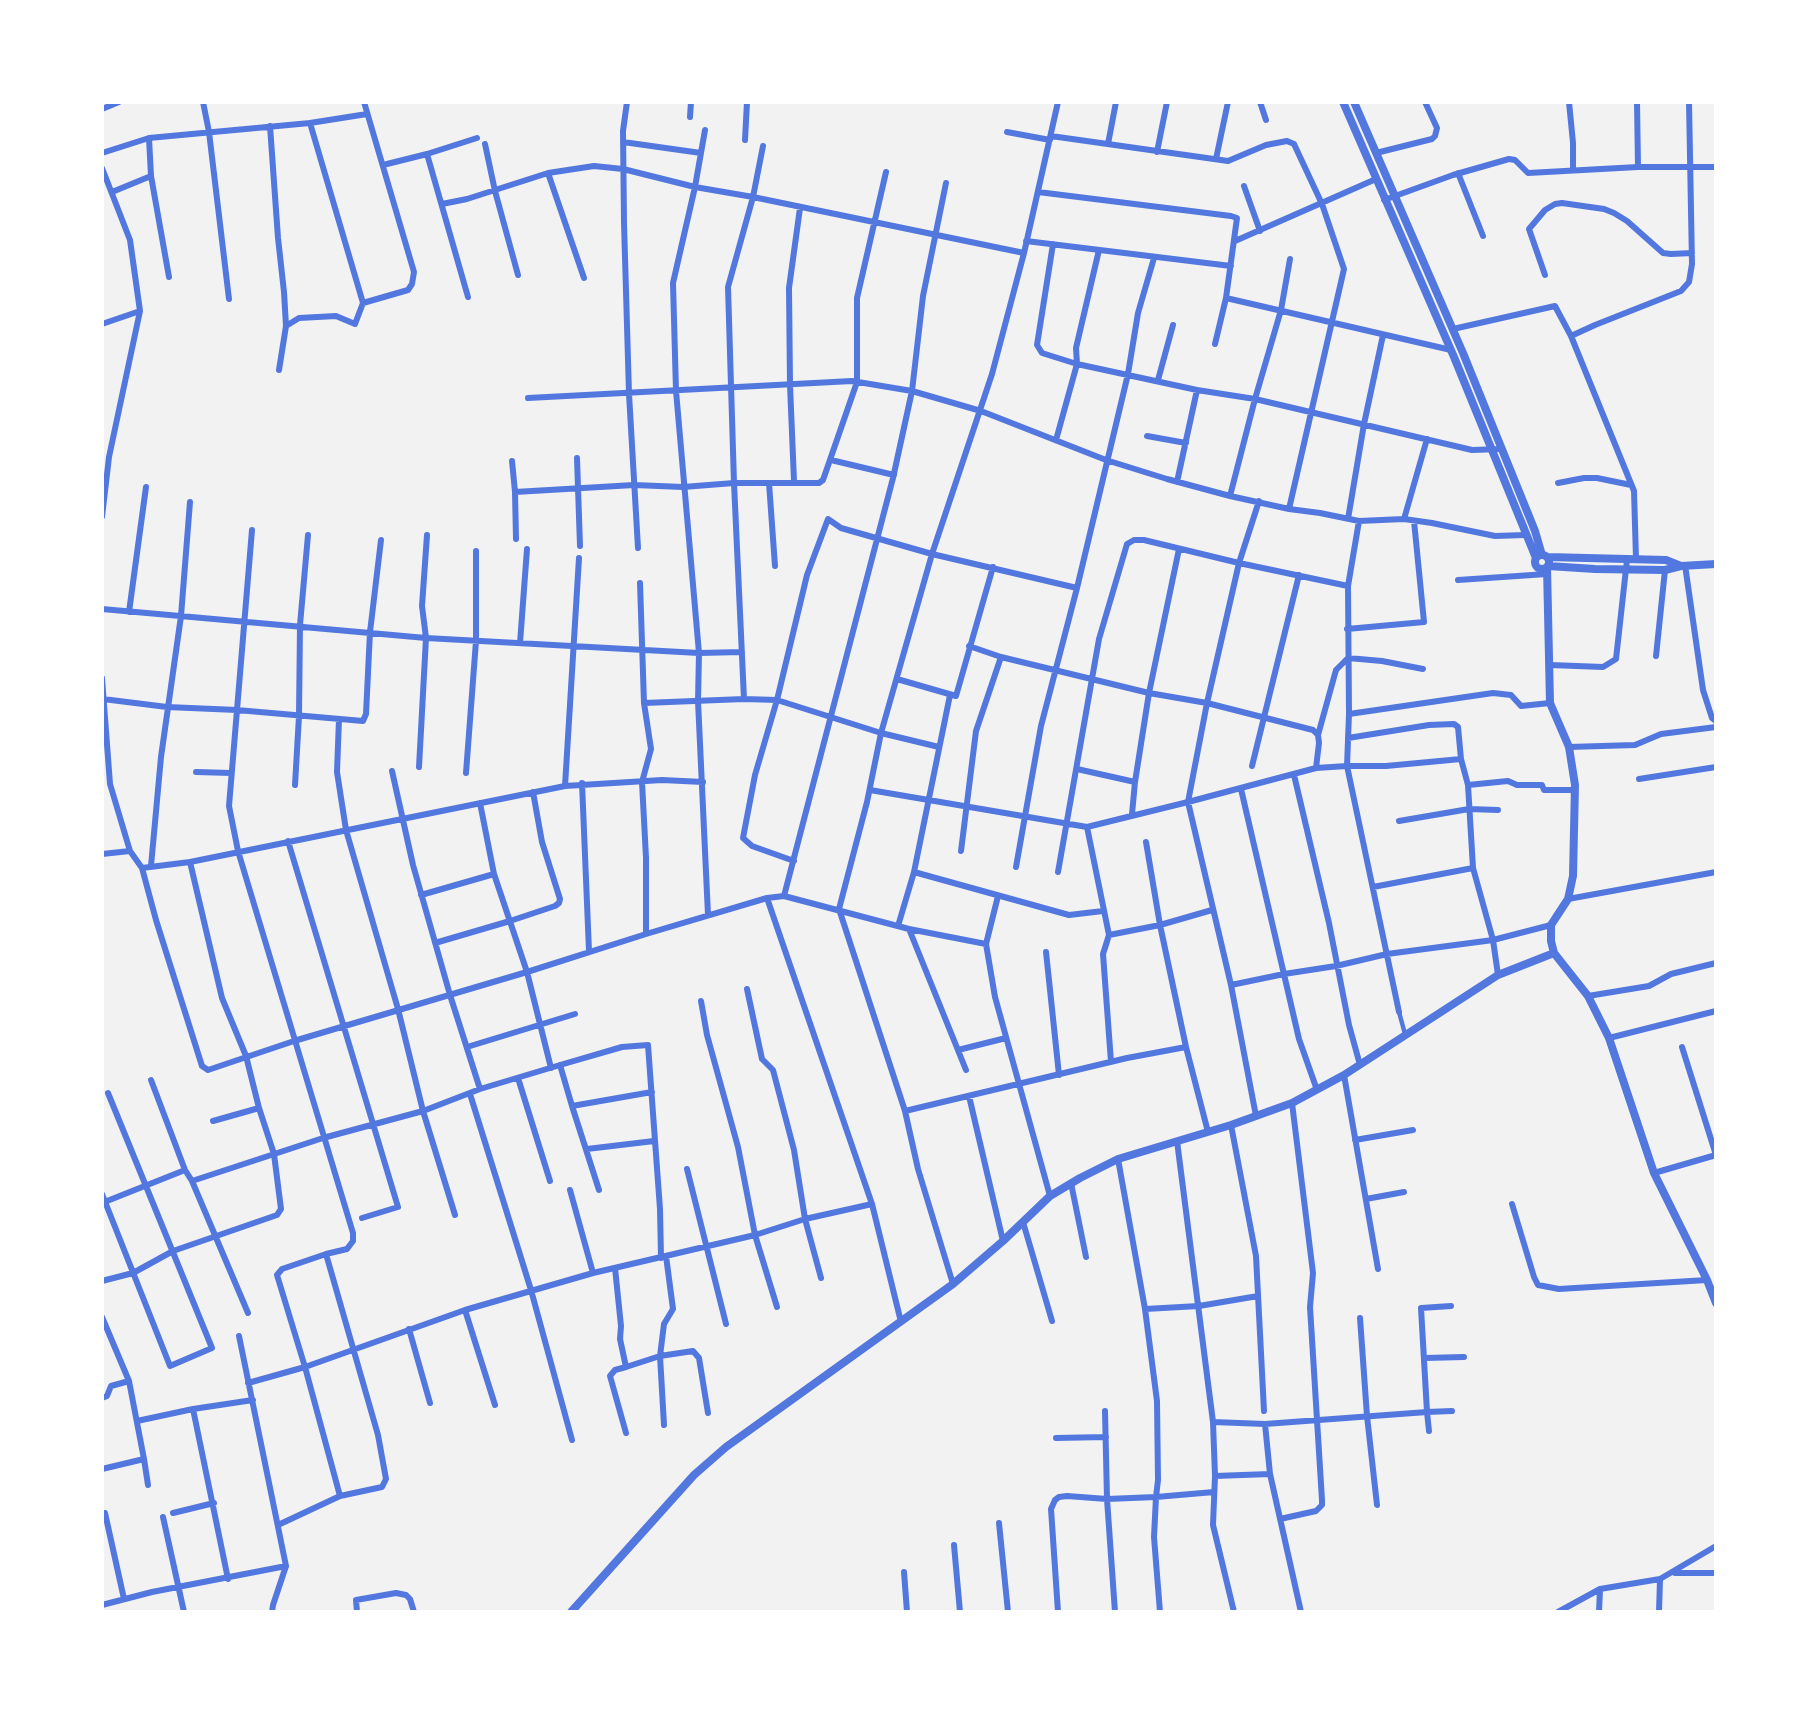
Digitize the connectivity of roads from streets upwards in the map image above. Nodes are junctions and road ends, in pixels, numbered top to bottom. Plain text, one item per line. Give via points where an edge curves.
1 (119, 102) edge
2 (203, 102) edge
3 (364, 102) edge
4 (627, 102) edge
5 (692, 102) edge
6 (747, 102) edge
7 (1058, 102) edge
8 (1116, 102) edge
9 (1167, 102) edge
10 (1228, 102) edge
11 (1260, 102) edge
12 (1343, 102) edge
13 (1354, 102) edge
14 (1425, 102) edge
15 (1569, 102) edge
16 (1637, 102) edge
17 (1689, 102) edge
18 (102, 109) edge
19 (367, 114) junction
20 (690, 117) dead end
21 (1266, 120) dead end
22 (310, 123) junction
23 (270, 126) junction
24 (705, 130) dead end
25 (209, 132) junction
26 (1007, 132) dead end
27 (149, 138) junction
28 (477, 138) dead end
29 (1050, 138) junction
30 (745, 140) dead end
31 (623, 141) junction
32 (485, 144) dead end
33 (1108, 144) junction
34 (763, 146) dead end
35 (1157, 152) junction
36 (102, 153) edge
37 (701, 153) junction
38 (1376, 153) junction
39 (427, 154) junction
40 (1216, 159) junction
41 (383, 165) junction
42 (1638, 167) junction
43 (1690, 167) junction
44 (1716, 167) edge
45 (102, 168) edge
46 (623, 170) junction
47 (1573, 170) junction
48 (886, 172) dead end
49 (548, 173) junction
50 (1458, 173) junction
51 (151, 176) junction
52 (1376, 179) junction
53 (946, 183) dead end
54 (1244, 186) dead end
55 (695, 187) junction
56 (495, 191) junction
57 (112, 192) junction
58 (1038, 192) junction
59 (1394, 196) junction
60 (753, 197) junction
61 (1384, 200) junction
62 (441, 204) junction
63 (1322, 204) junction
64 (800, 208) junction
65 (873, 223) junction
66 (1260, 231) junction
67 (935, 235) junction
68 (1484, 236) dead end
69 (1026, 241) junction
70 (1235, 241) junction
71 (1053, 244) junction
72 (1099, 250) junction
73 (1024, 253) junction
74 (1692, 253) junction
75 (1154, 258) junction
76 (1290, 259) dead end
77 (1231, 266) junction
78 (518, 275) dead end
79 (1545, 276) dead end
80 (169, 277) dead end
81 (584, 278) dead end
82 (468, 297) dead end
83 (1226, 298) junction
84 (229, 299) dead end
85 (363, 303) junction
86 (1281, 310) junction
87 (140, 311) junction
88 (1332, 322) junction
89 (102, 324) edge
90 (1173, 325) dead end
91 (286, 326) junction
92 (1453, 329) junction
93 (1383, 335) junction
94 (1571, 336) junction
95 (1215, 344) dead end
96 (1451, 350) junction
97 (1077, 363) junction
98 (279, 370) dead end
99 (1128, 374) junction
100 (1158, 380) junction
101 (857, 382) junction
102 (790, 385) junction
103 (732, 388) junction
104 (1197, 390) junction
105 (676, 391) junction
106 (912, 391) junction
107 (629, 394) junction
108 (528, 398) dead end
109 (1255, 399) junction
110 (981, 411) junction
111 (1311, 413) junction
112 (1364, 424) junction
113 (1147, 436) dead end
114 (1427, 439) junction
115 (1056, 440) junction
116 (1186, 443) junction
117 (1502, 449) junction
118 (1492, 451) junction
119 (106, 457) edge
120 (577, 458) dead end
121 (831, 460) junction
122 (1106, 460) junction
123 (512, 461) dead end
124 (894, 475) junction
125 (794, 482) junction
126 (1177, 482) junction
127 (734, 483) junction
128 (769, 483) junction
129 (1558, 483) dead end
130 (634, 484) junction
131 (1631, 485) junction
132 (146, 487) dead end
133 (683, 487) junction
134 (578, 488) junction
135 (515, 492) junction
136 (1230, 496) junction
137 (1259, 501) junction
138 (190, 502) dead end
139 (1289, 509) junction
140 (102, 517) edge
141 (1348, 519) junction
142 (1404, 519) junction
143 (1359, 521) junction
144 (1414, 521) junction
145 (252, 530) dead end
146 (308, 535) dead end
147 (427, 535) dead end
148 (1525, 535) junction
149 (879, 538) junction
150 (516, 539) dead end
151 (381, 540) dead end
152 (580, 546) dead end
153 (638, 548) dead end
154 (527, 549) dead end
155 (1179, 549) junction
156 (476, 551) dead end
157 (932, 554) junction
158 (1542, 557) junction
159 (579, 558) dead end
160 (1636, 559) junction
161 (1627, 560) junction
162 (1239, 563) junction
163 (1716, 564) edge
164 (775, 566) dead end
165 (1683, 566) junction
166 (993, 567) junction
167 (1547, 569) junction
168 (1625, 569) junction
169 (1665, 570) junction
170 (1299, 575) junction
171 (1458, 580) dead end
172 (640, 583) dead end
173 (1348, 586) junction
174 (1077, 588) junction
175 (102, 609) edge
176 (129, 612) junction
177 (181, 616) junction
178 (243, 621) junction
179 (300, 625) junction
180 (1347, 629) junction
181 (370, 632) junction
182 (426, 638) junction
183 (476, 641) junction
184 (520, 643) junction
185 (969, 646) junction
186 (574, 647) junction
187 (641, 650) junction
188 (742, 652) junction
189 (699, 653) junction
190 (1656, 656) dead end
191 (1001, 657) junction
192 (1348, 658) junction
193 (1550, 665) junction
194 (1055, 669) junction
195 (1423, 669) dead end
196 (102, 678) edge
197 (897, 679) junction
198 (1092, 679) junction
199 (1149, 693) junction
200 (950, 695) junction
201 (103, 699) edge
202 (744, 699) junction
203 (777, 700) junction
204 (698, 701) junction
205 (644, 703) junction
206 (1207, 703) junction
207 (1550, 703) junction
208 (167, 707) junction
209 (237, 710) junction
210 (1349, 714) junction
211 (299, 716) junction
212 (1264, 717) junction
213 (831, 718) junction
214 (339, 719) junction
215 (1716, 721) edge
216 (1716, 727) edge
217 (881, 733) junction
218 (1318, 735) junction
219 (1348, 738) junction
220 (939, 747) junction
221 (1569, 747) junction
222 (1461, 759) junction
223 (1252, 766) dead end
224 (1347, 766) junction
225 (419, 767) dead end
226 (1716, 767) edge
227 (1316, 768) junction
228 (1077, 769) junction
229 (392, 771) dead end
230 (196, 772) dead end
231 (231, 773) junction
232 (466, 773) dead end
233 (1294, 775) junction
234 (1640, 779) dead end
235 (642, 782) junction
236 (703, 782) junction
237 (1135, 782) junction
238 (582, 783) junction
239 (295, 785) dead end
240 (1468, 785) junction
241 (565, 786) junction
242 (1241, 789) junction
243 (870, 790) junction
244 (1575, 790) junction
245 (533, 792) junction
246 (929, 801) junction
247 (1188, 802) junction
248 (480, 803) junction
249 (965, 807) junction
250 (1469, 809) junction
251 (1497, 810) dead end
252 (1132, 814) junction
253 (1024, 817) junction
254 (401, 818) junction
255 (1399, 821) dead end
256 (1068, 824) junction
257 (1087, 827) junction
258 (346, 830) junction
259 (288, 841) junction
260 (1146, 842) dead end
261 (130, 851) junction
262 (238, 851) junction
263 (961, 851) dead end
264 (102, 854) edge
265 (794, 861) junction
266 (190, 862) junction
267 (151, 866) junction
268 (1016, 867) dead end
269 (142, 868) junction
270 (1473, 868) junction
271 (914, 872) junction
272 (1058, 872) dead end
273 (1716, 872) edge
274 (494, 874) junction
275 (1373, 887) junction
276 (421, 895) junction
277 (784, 896) junction
278 (998, 896) junction
279 (767, 898) junction
280 (1568, 899) junction
281 (839, 909) junction
282 (1212, 910) junction
283 (1103, 911) junction
284 (708, 915) junction
285 (510, 921) junction
286 (1160, 925) junction
287 (898, 926) junction
288 (1551, 926) junction
289 (909, 929) junction
290 (646, 934) junction
291 (1109, 935) junction
292 (1493, 940) junction
293 (435, 943) junction
294 (986, 944) junction
295 (589, 951) junction
296 (1046, 952) dead end
297 (1554, 953) junction
298 (1387, 954) junction
299 (1716, 963) edge
300 (1336, 966) junction
301 (527, 972) junction
302 (1284, 974) junction
303 (1498, 975) junction
304 (1231, 985) junction
305 (747, 989) dead end
306 (450, 995) junction
307 (1588, 996) junction
308 (700, 1001) dead end
309 (398, 1009) junction
310 (1716, 1011) edge
311 (1399, 1012) joint
312 (575, 1014) dead end
313 (540, 1024) junction
314 (344, 1027) junction
315 (1405, 1034) junction
316 (1005, 1038) junction
317 (1609, 1038) junction
318 (294, 1041) junction
319 (467, 1047) junction
320 (1185, 1047) junction
321 (1682, 1047) dead end
322 (958, 1050) junction
323 (246, 1056) junction
324 (1111, 1062) junction
325 (560, 1065) junction
326 (1360, 1065) junction
327 (551, 1068) junction
328 (966, 1070) dead end
329 (1059, 1075) junction
330 (1344, 1075) junction
331 (518, 1078) junction
332 (151, 1080) dead end
333 (1018, 1084) junction
334 (480, 1089) junction
335 (1317, 1090) junction
336 (652, 1092) junction
337 (108, 1093) dead end
338 (470, 1094) junction
339 (969, 1096) junction
340 (1292, 1103) junction
341 (572, 1106) junction
342 (259, 1108) junction
343 (423, 1111) junction
344 (905, 1111) junction
345 (1256, 1116) junction
346 (213, 1121) dead end
347 (373, 1124) junction
348 (1231, 1125) junction
349 (1413, 1130) dead end
350 (1208, 1132) junction
351 (323, 1138) junction
352 (1356, 1140) junction
353 (654, 1141) junction
354 (1177, 1141) junction
355 (587, 1149) junction
356 (274, 1154) junction
357 (1716, 1155) edge
358 (1118, 1159) junction
359 (687, 1169) dead end
360 (185, 1170) junction
361 (1654, 1173) junction
362 (192, 1181) junction
363 (550, 1181) dead end
364 (1071, 1183) junction
365 (147, 1184) junction
366 (570, 1190) dead end
367 (599, 1190) dead end
368 (1404, 1192) dead end
369 (102, 1194) edge
370 (1050, 1196) junction
371 (1366, 1199) junction
372 (104, 1203) edge
373 (872, 1204) junction
374 (1512, 1204) dead end
375 (455, 1215) dead end
376 (362, 1218) dead end
377 (806, 1220) junction
378 (1023, 1222) junction
379 (755, 1235) junction
380 (217, 1237) junction
381 (1004, 1240) junction
382 (705, 1246) junction
383 (173, 1251) junction
384 (326, 1254) junction
385 (663, 1257) junction
386 (1086, 1257) dead end
387 (615, 1268) junction
388 (1378, 1269) dead end
389 (133, 1273) junction
390 (593, 1273) junction
391 (821, 1278) dead end
392 (1707, 1280) junction
393 (102, 1281) edge
394 (952, 1284) junction
395 (531, 1290) junction
396 (1258, 1296) junction
397 (1716, 1303) edge
398 (1199, 1306) junction
399 (1451, 1306) dead end
400 (777, 1307) dead end
401 (1145, 1309) junction
402 (465, 1310) junction
403 (248, 1313) dead end
404 (102, 1317) edge
405 (1360, 1318) dead end
406 (1052, 1321) dead end
407 (901, 1322) junction
408 (726, 1324) dead end
409 (409, 1329) junction
410 (239, 1336) dead end
411 (353, 1350) junction
412 (660, 1356) junction
413 (1464, 1357) dead end
414 (1425, 1358) junction
415 (626, 1366) junction
416 (305, 1367) junction
417 (129, 1381) junction
418 (248, 1383) junction
419 (102, 1398) edge
420 (253, 1400) junction
421 (430, 1403) dead end
422 (495, 1405) dead end
423 (194, 1409) junction
424 (1105, 1411) dead end
425 (1264, 1411) dead end
426 (1452, 1411) dead end
427 (1428, 1412) junction
428 (708, 1413) dead end
429 (1367, 1416) junction
430 (1318, 1420) junction
431 (137, 1421) junction
432 (1213, 1422) junction
433 (1265, 1424) junction
434 (664, 1425) dead end
435 (1429, 1431) dead end
436 (626, 1433) dead end
437 (1106, 1437) junction
438 (1056, 1438) dead end
439 (572, 1440) dead end
440 (144, 1459) junction
441 (102, 1469) edge
442 (1270, 1474) junction
443 (1215, 1476) junction
444 (148, 1485) dead end
445 (1214, 1492) junction
446 (340, 1496) junction
447 (1156, 1497) junction
448 (1107, 1499) junction
449 (214, 1503) junction
450 (1377, 1505) dead end
451 (105, 1513) dead end
452 (173, 1513) dead end
453 (163, 1517) dead end
454 (1280, 1519) junction
455 (999, 1523) dead end
456 (278, 1525) junction
457 (954, 1545) dead end
458 (1716, 1546) edge
459 (286, 1566) junction
460 (904, 1572) dead end
461 (1673, 1573) junction
462 (1716, 1573) edge
463 (228, 1579) junction
464 (1660, 1579) junction
465 (179, 1587) junction
466 (1600, 1589) junction
467 (124, 1599) junction
468 (102, 1605) edge
469 (184, 1612) edge
470 (272, 1612) edge
471 (357, 1612) edge
472 (414, 1612) edge
473 (571, 1612) edge
474 (907, 1612) edge
475 (960, 1612) edge
476 (1008, 1612) edge
477 (1058, 1612) edge
478 (1115, 1612) edge
479 (1160, 1612) edge
480 (1234, 1612) edge
481 (1301, 1612) edge
482 (1558, 1612) edge
483 (1599, 1612) edge
484 (1659, 1612) edge

1 - 18 street
2 - 25 street
3 - 19 street
4 - 31 street
5 - 20 street
6 - 30 street
7 - 29 street
8 - 33 street
9 - 35 street
10 - 40 street
11 - 21 street
12 - 52 street
13 - 38 street
14 - 38 street via 1437,128 1436,136
15 - 47 street
16 - 42 street
17 - 43 street
19 - 22 street
19 - 41 street
22 - 23 street
22 - 85 street
23 - 25 street
23 - 91 street
24 - 37 street
25 - 27 street
25 - 84 street
26 - 29 street
27 - 36 street
27 - 51 street
28 - 39 street
29 - 33 street
29 - 58 street
31 - 37 street
31 - 46 street
32 - 56 street
33 - 35 street
34 - 60 street
35 - 40 street
37 - 55 street
38 - 59 street
39 - 41 street
39 - 62 street
40 - 63 street via 1228,161 1287,141 1294,144
41 - 85 street via 414,278 408,290
42 - 43 street
42 - 47 street
43 - 44 street
43 - 74 street
45 - 57 street
46 - 49 street via 594,166
46 - 55 street
46 - 107 street
47 - 50 street via 1528,173 1509,159
48 - 65 street
49 - 56 street
49 - 81 street
50 - 59 street
50 - 68 street
51 - 57 street
51 - 80 street
52 - 61 street
52 - 63 street
53 - 67 street
54 - 66 street
55 - 60 street
55 - 105 street via 674,283
56 - 62 street
56 - 78 street
57 - 87 street via 130,240
58 - 69 street
58 - 70 street via 1231,216 1237,218
59 - 61 street
59 - 92 street
60 - 64 street
60 - 103 street via 728,287
61 - 96 street
62 - 82 street
63 - 66 street
63 - 88 street via 1344,269
64 - 65 street
64 - 102 street via 789,288
65 - 67 street
65 - 101 street via 857,298
66 - 70 street
67 - 73 street
67 - 106 street
69 - 71 street
69 - 73 street
70 - 77 street
71 - 72 street
71 - 97 street via 1037,345 1042,353
72 - 75 street
72 - 97 street via 1076,348
73 - 110 street
74 - 79 street via 1663,253 1627,221 1604,209 1554,204 1540,214 1529,230
74 - 94 street via 1692,274 1681,291
75 - 77 street
75 - 99 street via 1138,313
76 - 86 street
77 - 83 street
83 - 86 street
83 - 95 street
85 - 91 street via 355,324 336,316 299,318
86 - 88 street
86 - 109 street
87 - 89 street
87 - 119 street
88 - 93 street
88 - 111 street
90 - 100 street
91 - 98 street
92 - 94 street via 1555,306
92 - 117 street
93 - 96 street
93 - 112 street
94 - 131 street
96 - 118 street
97 - 99 street
97 - 115 street
99 - 100 street
99 - 122 street
100 - 104 street
101 - 102 street
101 - 106 street
101 - 121 street
102 - 103 street
102 - 125 street
103 - 105 street
103 - 127 street
104 - 109 street
104 - 116 street
105 - 107 street
105 - 133 street
106 - 110 street
106 - 124 street
107 - 108 street
107 - 130 street
109 - 111 street
109 - 136 street
110 - 115 street
110 - 157 street
111 - 112 street
111 - 139 street
112 - 114 street
112 - 141 street
113 - 116 street
114 - 118 street
114 - 142 street
115 - 122 street
116 - 126 street
117 - 118 street
117 - 158 street
118 - 148 street
119 - 140 street
120 - 134 street
121 - 124 street
121 - 125 street via 826,477 819,483
122 - 126 street
122 - 174 street
123 - 135 street
124 - 149 street
125 - 128 street
126 - 136 street
127 - 128 street
127 - 133 street
127 - 188 street
128 - 164 street
129 - 131 street via 1597,478
130 - 133 street
130 - 134 street
130 - 153 street
131 - 160 street
132 - 176 street
133 - 189 street
134 - 135 street
134 - 152 street
135 - 150 street
136 - 137 street
137 - 139 street
137 - 162 street
138 - 177 street
139 - 141 street
141 - 143 street
142 - 143 street
142 - 144 street
143 - 173 street
144 - 148 street via 1495,536
144 - 180 street via 1424,622
145 - 178 street
146 - 179 street
147 - 182 street via 422,606
148 - 158 street
149 - 157 street
149 - 203 street via 841,528 828,519 807,575
149 - 213 street
151 - 181 street
154 - 184 street
155 - 162 street
155 - 198 street via 1144,540 1127,544 1099,639
155 - 199 street
156 - 183 street
157 - 166 street
157 - 197 street
158 - 161 street
158 - 167 street via 1549,561
158 - 167 street via 1537,566
159 - 186 street
160 - 161 street
160 - 165 street via 1665,560
161 - 168 street
162 - 170 street
162 - 206 street
163 - 165 street
165 - 169 street
165 - 215 street via 1703,690
166 - 174 street
166 - 185 street
167 - 168 street
167 - 171 street
167 - 193 street
168 - 169 street
168 - 193 street via 1616,659 1603,667
169 - 190 street
170 - 173 street
170 - 212 street
172 - 187 street
173 - 180 street
174 - 194 street
175 - 176 street
176 - 177 street
177 - 178 street
177 - 208 street
178 - 179 street
178 - 209 street
179 - 181 street
179 - 211 street
180 - 192 street
181 - 182 street
181 - 214 street via 366,714 363,721
182 - 183 street
182 - 225 street
183 - 184 street
183 - 232 street
184 - 186 street
185 - 191 street
185 - 200 street via 956,696
186 - 187 street
186 - 241 street
187 - 189 street
187 - 205 street
188 - 189 street
188 - 202 street
189 - 204 street
191 - 194 street
191 - 249 street via 976,731
192 - 195 street
192 - 210 street
192 - 218 street via 1336,670
193 - 207 street
194 - 198 street
194 - 253 street
196 - 201 street
197 - 200 street
197 - 217 street
198 - 199 street
198 - 228 street
199 - 206 street
199 - 237 street
200 - 220 street
201 - 208 street
201 - 261 street via 110,784
202 - 203 street
202 - 204 street
203 - 213 street
203 - 265 street via 755,775 743,838 752,846
204 - 205 street
204 - 236 street
205 - 235 street via 651,750
206 - 212 street
206 - 247 street
207 - 210 street via 1521,706 1511,695 1493,693
207 - 221 street
208 - 209 street
208 - 267 street
209 - 211 street
209 - 231 street
210 - 219 street
211 - 214 street
211 - 239 street
212 - 218 street via 1313,730
212 - 223 street
213 - 217 street
213 - 265 street
214 - 258 street via 337,772
216 - 221 street via 1661,734 1635,745
217 - 220 street
217 - 243 street
218 - 227 street
219 - 222 street via 1454,724 1460,732
219 - 224 street
220 - 246 street
221 - 244 street
222 - 224 street
222 - 240 street
224 - 227 street
224 - 275 street
226 - 234 street
227 - 233 street
228 - 237 street
228 - 256 street
229 - 254 street
230 - 231 street
231 - 262 street via 229,806
233 - 242 street
233 - 300 street
235 - 236 street
235 - 238 street
235 - 290 street
236 - 284 street
237 - 252 street
238 - 241 street
238 - 295 street
240 - 244 street via 1508,781 1542,785 1544,790
240 - 250 street
241 - 245 street
242 - 247 street
242 - 302 street
243 - 246 street
243 - 281 street
244 - 280 street via 1573,876
245 - 248 street
245 - 285 street via 542,842 560,899 555,906
246 - 249 street
246 - 271 street
247 - 252 street
247 - 282 street
248 - 254 street
248 - 274 street
249 - 253 street
249 - 263 street
250 - 251 street
250 - 255 street
250 - 270 street
252 - 257 street
253 - 256 street
253 - 268 street
254 - 258 street
254 - 276 street
256 - 257 street
256 - 272 street
257 - 283 street
258 - 259 street
258 - 309 street
259 - 262 street
259 - 314 street
260 - 286 street
261 - 264 street
261 - 269 street
262 - 266 street
262 - 318 street
265 - 277 street
266 - 267 street
266 - 323 street via 222,998
267 - 269 street
269 - 323 street via 202,1066 208,1070
270 - 275 street
270 - 292 street
271 - 278 street
271 - 287 street
273 - 280 street
274 - 276 street
274 - 285 street
275 - 298 street
276 - 293 street
277 - 279 street
277 - 281 street
278 - 283 street via 1069,915
278 - 294 street
279 - 284 street
279 - 373 street
280 - 288 street
281 - 287 street
281 - 344 street
282 - 286 street
282 - 304 street
283 - 291 street
284 - 290 street
285 - 293 street
285 - 301 street
286 - 291 street
286 - 320 street
287 - 289 street
288 - 292 street
288 - 297 street
289 - 294 street
289 - 322 street
290 - 295 street
291 - 324 street via 1103,954
292 - 298 street
292 - 303 street
293 - 306 street
294 - 316 street
295 - 301 street
296 - 329 street
297 - 303 street
297 - 307 street
298 - 300 street
298 - 311 street
299 - 307 street via 1671,974 1649,986
300 - 302 street
300 - 326 street
301 - 306 street
301 - 313 street
302 - 304 street
302 - 335 street via 1299,1039
303 - 315 street
304 - 345 street
305 - 377 street via 762,1059 773,1070 794,1150
306 - 309 street
306 - 319 street
307 - 317 street
308 - 379 street via 738,1147
309 - 314 street
309 - 343 street
310 - 317 street
311 - 315 street
312 - 313 street
313 - 319 street
313 - 327 street
314 - 318 street
314 - 347 street
315 - 326 street
316 - 322 street
316 - 333 street
317 - 361 street
318 - 323 street
318 - 351 street
319 - 334 street
320 - 324 street
320 - 350 street
321 - 357 street
322 - 328 street
323 - 342 street
324 - 329 street
325 - 327 street
325 - 336 street via 622,1047 648,1045
325 - 341 street
326 - 330 street
327 - 331 street
329 - 333 street
330 - 335 street
330 - 352 street
331 - 334 street
331 - 363 street
332 - 360 street
333 - 339 street
333 - 370 street
334 - 338 street
335 - 340 street
336 - 341 street
336 - 353 street
337 - 365 street
338 - 343 street
338 - 395 street
339 - 344 street
339 - 381 street
340 - 345 street
340 - 430 street via 1313,1273 1310,1307
341 - 355 street
342 - 346 street
342 - 356 street
343 - 347 street
343 - 375 street
344 - 394 street
345 - 348 street
347 - 351 street
347 - 376 street via 398,1207
348 - 350 street
348 - 396 street via 1256,1256
349 - 352 street
350 - 354 street
351 - 356 street
351 - 384 street via 353,1241 347,1248
352 - 371 street
353 - 355 street
353 - 385 street
354 - 358 street
354 - 398 street
355 - 367 street
356 - 362 street
356 - 380 street via 281,1209 277,1215
357 - 361 street
358 - 364 street
358 - 401 street
359 - 382 street
360 - 362 street
360 - 365 street
361 - 392 street
362 - 380 street
364 - 370 street
364 - 386 street
365 - 372 street
365 - 383 street
366 - 390 street
368 - 371 street
369 - 372 street
370 - 378 street
371 - 388 street
372 - 389 street
373 - 377 street
373 - 407 street
374 - 392 street via 1538,1285 1559,1289
377 - 379 street
377 - 391 street
378 - 381 street
378 - 406 street
379 - 382 street
379 - 400 street
380 - 383 street
380 - 403 street
381 - 394 street
382 - 385 street
382 - 408 street
383 - 389 street
383 - 389 street via 212,1348 170,1366
384 - 411 street
384 - 416 street via 282,1269 277,1275
385 - 387 street
385 - 412 street via 673,1310 664,1324
387 - 390 street
387 - 415 street
389 - 393 street
390 - 395 street
392 - 397 street
394 - 407 street
395 - 402 street
395 - 439 street
396 - 398 street
396 - 425 street
398 - 401 street
398 - 432 street
399 - 414 street via 1422,1308
401 - 447 street via 1157,1401
402 - 409 street
402 - 422 street
404 - 417 street
405 - 429 street
407 - 473 street via 726,1447 694,1475
409 - 411 street
409 - 421 street
410 - 418 street
411 - 416 street
411 - 446 street via 378,1435 386,1479 378,1488
412 - 415 street
412 - 428 street via 696,1353
412 - 434 street
413 - 414 street
414 - 427 street
415 - 436 street via 610,1376
416 - 418 street
416 - 446 street
417 - 419 street via 111,1386
417 - 431 street
418 - 420 street
420 - 423 street
420 - 456 street
423 - 431 street
423 - 449 street
424 - 437 street
426 - 427 street
427 - 429 street
427 - 435 street
429 - 430 street
429 - 450 street
430 - 433 street
430 - 454 street via 1322,1505 1316,1511
431 - 440 street
432 - 433 street
432 - 443 street
433 - 442 street
437 - 438 street
437 - 448 street
440 - 441 street
440 - 444 street
442 - 443 street
442 - 454 street
443 - 445 street
445 - 447 street
445 - 480 street via 1213,1525
446 - 456 street
447 - 448 street
447 - 479 street via 1154,1537
448 - 477 street via 1059,1497 1051,1504
448 - 478 street
449 - 452 street
449 - 463 street
451 - 467 street
453 - 465 street
454 - 481 street
455 - 476 street
456 - 459 street
457 - 475 street
458 - 461 street
459 - 463 street
459 - 470 street
460 - 474 street
461 - 462 street
461 - 464 street
463 - 465 street
464 - 466 street
464 - 484 street
465 - 467 street
465 - 469 street
466 - 482 street
466 - 483 street
467 - 468 street
471 - 472 street via 356,1600 396,1593 410,1599

